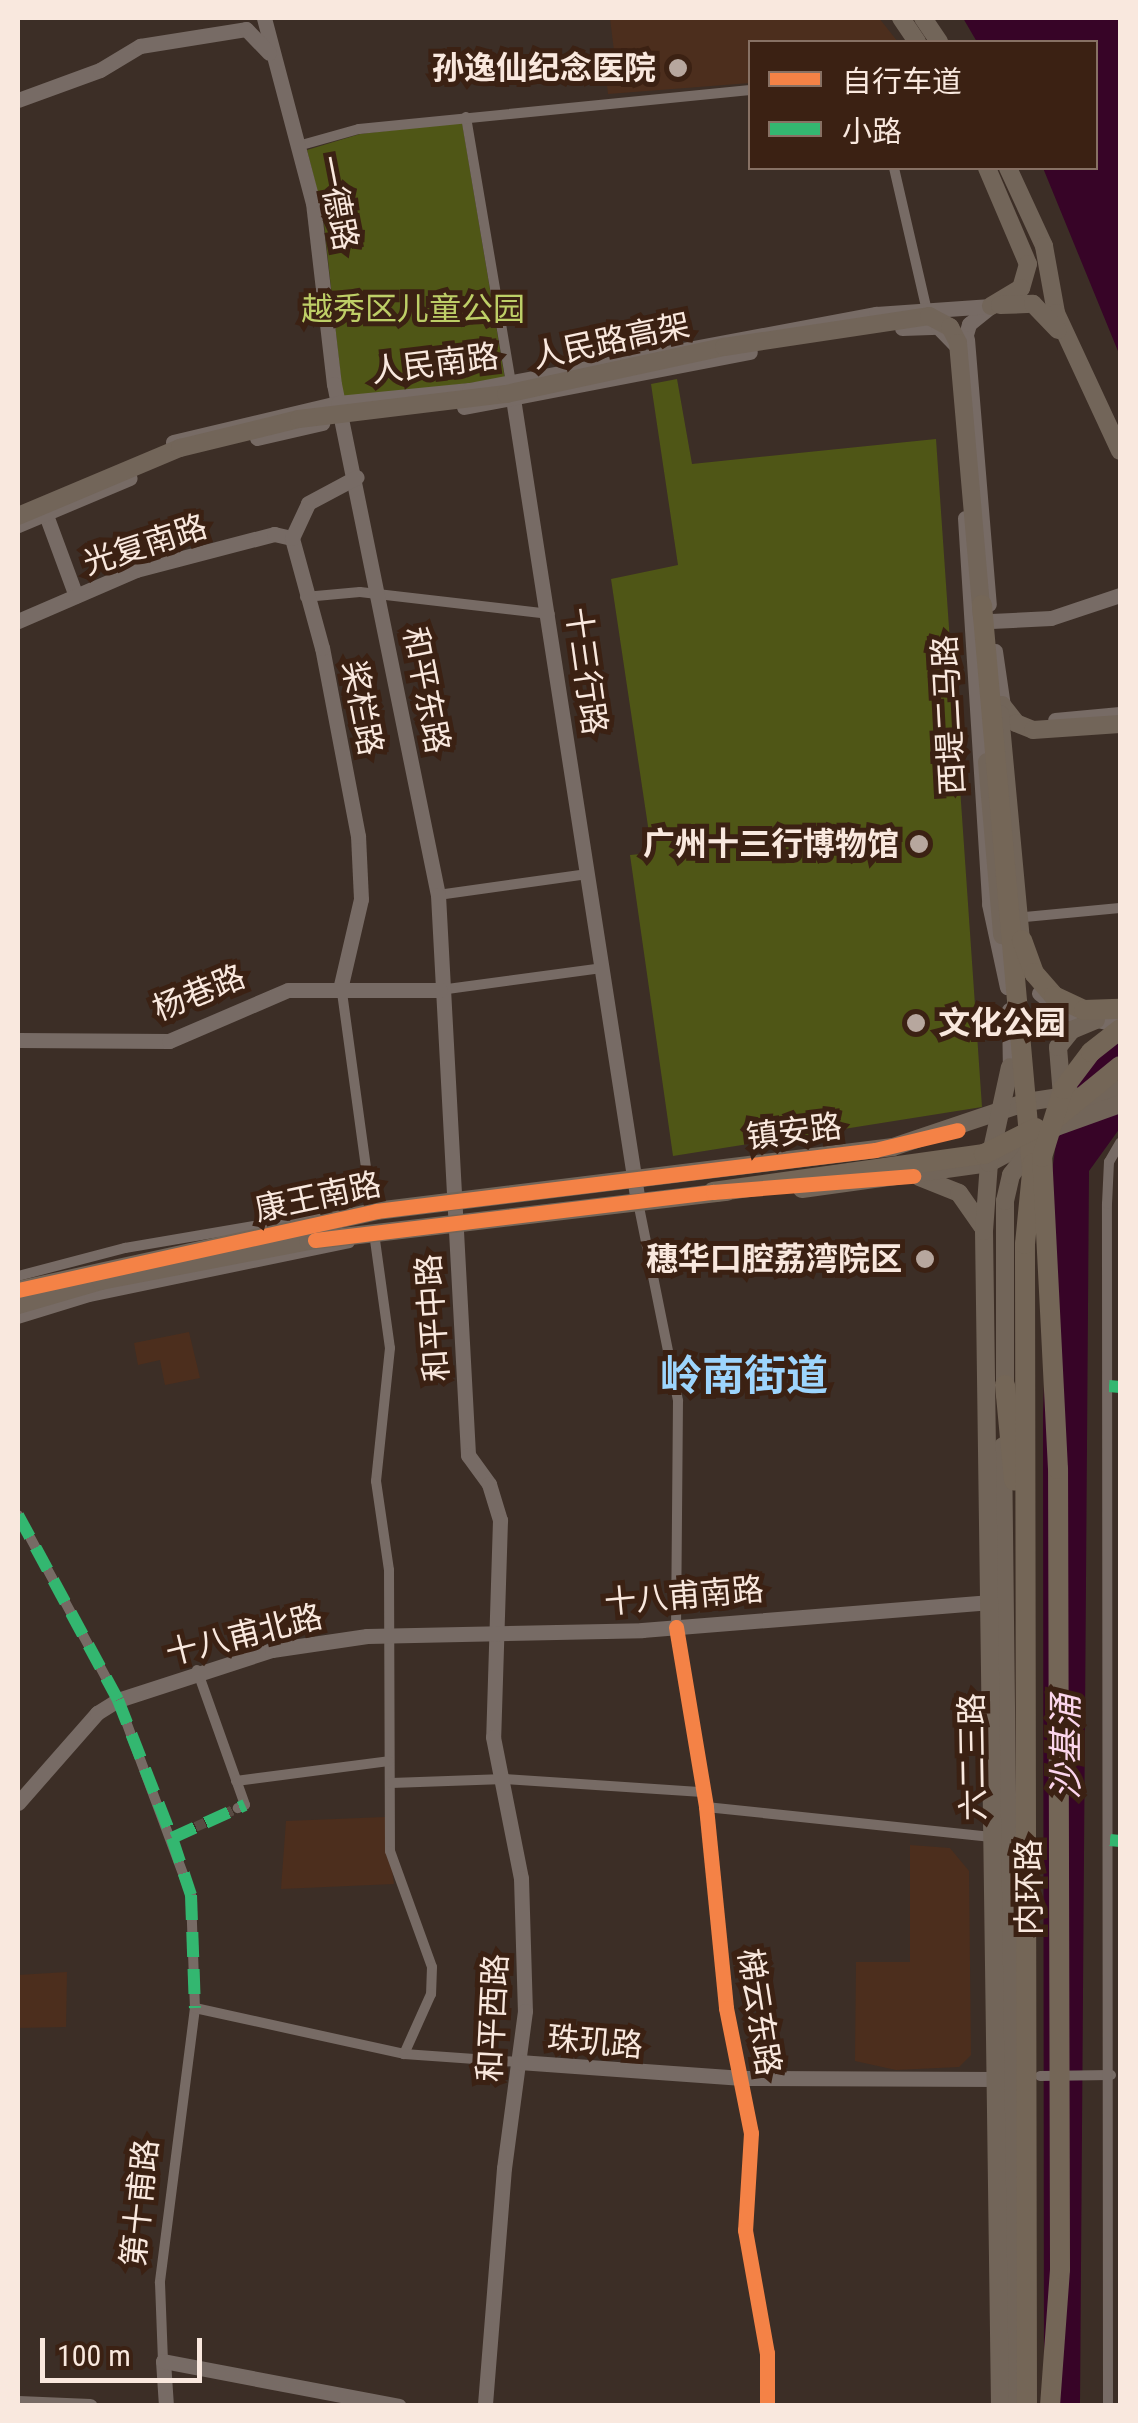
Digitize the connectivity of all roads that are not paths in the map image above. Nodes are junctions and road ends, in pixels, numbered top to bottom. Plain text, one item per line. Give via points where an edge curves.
1 (252, 18) edge
2 (264, 18) edge
3 (900, 18) edge
4 (923, 18) edge
5 (236, 29) junction
6 (916, 40) edge
7 (938, 40) edge
8 (279, 74) junction
9 (748, 90) edge
10 (18, 100) edge
11 (466, 117) junction
12 (298, 146) junction
13 (894, 170) edge
14 (989, 170) edge
15 (1009, 170) edge
16 (991, 306) junction
17 (926, 308) junction
18 (960, 350) junction
19 (1072, 351) junction
20 (510, 383) junction
21 (338, 402) junction
22 (514, 402) junction
23 (345, 420) junction
24 (1120, 451) edge
25 (357, 477) junction
26 (18, 507) edge
27 (46, 515) junction
28 (18, 516) edge
29 (18, 525) edge
30 (292, 538) junction
31 (380, 595) junction
32 (1120, 595) edge
33 (76, 596) junction
34 (304, 598) junction
35 (986, 613) junction
36 (550, 614) junction
37 (18, 621) edge
38 (975, 677) junction
39 (995, 684) junction
40 (1120, 714) edge
41 (1006, 724) junction
42 (1120, 724) edge
43 (992, 750) junction
44 (588, 874) junction
45 (438, 895) junction
46 (1120, 908) edge
47 (1025, 917) junction
48 (1024, 940) junction
49 (602, 968) junction
50 (1006, 975) junction
51 (341, 986) junction
52 (440, 990) junction
53 (1120, 1001) edge
54 (1120, 1013) edge
55 (1096, 1020) junction
56 (1120, 1027) edge
57 (18, 1040) edge
58 (1010, 1067) junction
59 (1116, 1078) edge
60 (1062, 1096) junction
61 (1120, 1104) edge
62 (1006, 1114) junction
63 (1066, 1120) junction
64 (958, 1130) junction
65 (1120, 1143) edge
66 (952, 1158) junction
67 (989, 1163) junction
68 (913, 1176) junction
69 (634, 1180) junction
70 (714, 1192) junction
71 (454, 1201) junction
72 (638, 1202) junction
73 (376, 1211) junction
74 (455, 1226) junction
75 (984, 1231) junction
76 (375, 1232) junction
77 (994, 1266) junction
78 (18, 1276) edge
79 (18, 1290) edge
80 (18, 1305) edge
81 (18, 1320) edge
82 (1052, 1336) junction
83 (1005, 1385) junction
84 (1115, 1386) edge
85 (18, 1515) edge
86 (988, 1602) junction
87 (676, 1627) junction
88 (498, 1634) junction
89 (386, 1635) junction
90 (196, 1669) junction
91 (1116, 1688) edge
92 (118, 1700) junction
93 (1026, 1728) junction
94 (388, 1761) junction
95 (506, 1779) junction
96 (236, 1781) junction
97 (391, 1783) junction
98 (703, 1792) junction
99 (18, 1803) edge
100 (241, 1806) dead end
101 (706, 1806) junction
102 (991, 1837) junction
103 (1114, 1841) edge
104 (194, 2008) junction
105 (404, 2054) junction
106 (519, 2062) junction
107 (1111, 2075) junction
108 (1041, 2076) dead end
109 (742, 2078) junction
110 (997, 2079) junction
111 (1116, 2092) edge
112 (1116, 2345) edge
113 (164, 2361) junction
114 (18, 2403) edge
115 (90, 2406) edge
116 (166, 2406) edge
117 (398, 2406) edge
118 (485, 2406) edge
119 (767, 2406) edge
120 (1000, 2406) edge
121 (1014, 2406) edge
122 (1026, 2406) edge
123 (1050, 2406) edge
124 (1108, 2406) edge

1 - 5 street
2 - 8 street, 一德路
3 - 6 main road
4 - 7 main road
5 - 8 street via 260,38
5 - 10 street via 140,46 100,70
8 - 12 street, 一德路
9 - 11 street
11 - 12 street via 359,129
11 - 20 street
12 - 21 street, 一德路 via 317,224
13 - 17 street
14 - 16 main road via 1028,264 1022,288
15 - 19 main road via 1044,246 1056,313
16 - 17 street, 人民南路
16 - 18 street via 969,324
16 - 19 main road via 1040,308
17 - 20 street, 人民南路 via 710,341
18 - 22 street, 人民南路 via 932,326 891,329
18 - 35 street, 西堤二马路
18 - 38 street, 西堤二马路
19 - 24 main road
20 - 21 street, 人民南路
20 - 22 street, 十三行路
21 - 23 street, 和平东路
21 - 26 street, 人民南路 via 186,438
22 - 23 street, 人民南路
22 - 36 street, 十三行路
23 - 25 street, 和平东路
23 - 27 street, 人民南路 via 186,456
25 - 30 street via 308,503
25 - 31 street, 和平东路
27 - 29 street, 人民南路
27 - 33 street
28 - 35 main road, 人民路高架 via 180,448 299,418 506,394 710,350 930,316 950,327 958,343
30 - 33 street, 光复南路 via 274,534 136,570
30 - 34 street, 桨栏路
31 - 34 street
31 - 36 street
31 - 45 street, 和平东路
32 - 35 street via 1051,618
33 - 37 street, 光复南路
34 - 51 street, 桨栏路 via 322,648 360,860 361,899
35 - 39 main road
35 - 41 street, 西堤二马路
35 - 50 main road via 992,846
35 - 82 highway via 1033,1190
36 - 44 street, 十三行路
38 - 43 street
38 - 50 street, 西堤二马路 via 990,904
39 - 42 main road via 1010,719 1023,728
39 - 48 main road
40 - 41 street
41 - 43 street
41 - 47 street, 西堤二马路
43 - 50 street
44 - 45 street
44 - 49 street, 十三行路
45 - 52 street, 和平东路
46 - 47 street
47 - 48 street, 西堤二马路
48 - 53 street via 1041,972 1065,993 1087,1002
48 - 54 highway via 1034,973 1054,996 1084,1010
48 - 55 street, 西堤二马路 via 1045,1000
48 - 66 main road via 1031,1076 1026,1105 1005,1136
49 - 52 street
49 - 69 street, 十三行路
50 - 58 street, 西堤二马路
51 - 52 street, 杨巷路
51 - 57 street, 杨巷路 via 265,996 169,1041
51 - 73 street
52 - 71 street, 和平中路
54 - 55 street
55 - 56 street
55 - 60 main road via 1072,1030 1058,1048
56 - 82 highway, 内环路 via 1074,1072 1046,1131 1042,1192
58 - 62 main road, 六二三路
58 - 64 main road via 986,1110
59 - 60 main road, 镇安路
59 - 63 main road
59 - 66 highway via 1010,1144
59 - 93 highway via 1050,1124 1032,1169 1025,1244
60 - 62 main road, 镇安路
61 - 63 main road
62 - 63 street via 1019,1130
62 - 64 main road, 镇安路
62 - 67 main road, 六二三路
63 - 67 main road, 镇安路
63 - 77 main road, 六二三路 via 1026,1151 1011,1176
64 - 69 main road, 镇安路 via 875,1150
65 - 84 street via 1109,1162
66 - 70 highway
67 - 68 main road, 镇安路
67 - 75 main road, 六二三路
68 - 70 main road, 镇安路
68 - 75 main road via 959,1193
69 - 71 main road, 康王南路
69 - 72 street, 十三行路
70 - 72 main road, 镇安路
71 - 73 main road, 康王南路
71 - 74 street, 和平中路
72 - 74 main road, 康王南路
72 - 87 street, 梯云东路 via 679,1412
73 - 78 street, 康王南路 via 124,1248
73 - 79 main road, 康王南路
74 - 76 main road, 康王南路
74 - 88 street, 和平中路 via 468,1454 489,1484 500,1520
75 - 77 main road, 六二三路
76 - 80 main road, 康王南路 via 122,1276
76 - 81 street, 康王南路 via 320,1252 120,1290
76 - 89 street via 390,1348 376,1481 388,1556
77 - 83 main road, 六二三路
77 - 86 main road, 六二三路
82 - 123 highway, 内环路 via 1060,2231
83 - 93 highway
83 - 121 main road, 六二三路 via 1002,1696
84 - 91 street
85 - 92 street, 第十甫路
86 - 87 street, 十八甫南路
86 - 102 main road, 六二三路
87 - 88 street, 十八甫南路
87 - 98 street, 梯云东路
88 - 89 street, 十八甫南路
88 - 95 street, 和平西路 via 493,1737
89 - 90 street, 十八甫北路 via 308,1643
89 - 94 street
90 - 92 street, 十八甫北路
90 - 96 street
91 - 103 street
92 - 99 street, 十八甫北路 via 97,1712
92 - 104 street, 第十甫路 via 176,1836 191,1896
93 - 122 highway, 内环路
94 - 96 street
94 - 97 street
95 - 97 street
95 - 98 street
95 - 106 street, 和平西路 via 525,1944
96 - 100 street
97 - 105 street via 390,1852 432,1967 431,1994
98 - 101 street, 梯云东路
101 - 102 street
101 - 109 street, 梯云东路 via 726,2008
102 - 110 main road, 六二三路
103 - 107 street
104 - 105 street, 珠玑路
104 - 113 street, 第十甫路 via 161,2268
105 - 106 street, 珠玑路
106 - 109 street, 珠玑路
106 - 118 street, 和平西路
107 - 108 street
107 - 111 street
109 - 110 street, 珠玑路
109 - 119 street, 梯云东路 via 751,2133 745,2230 767,2352
110 - 120 main road, 六二三路
111 - 112 street
112 - 124 street
113 - 116 street, 第十甫路
113 - 117 street
114 - 115 street

